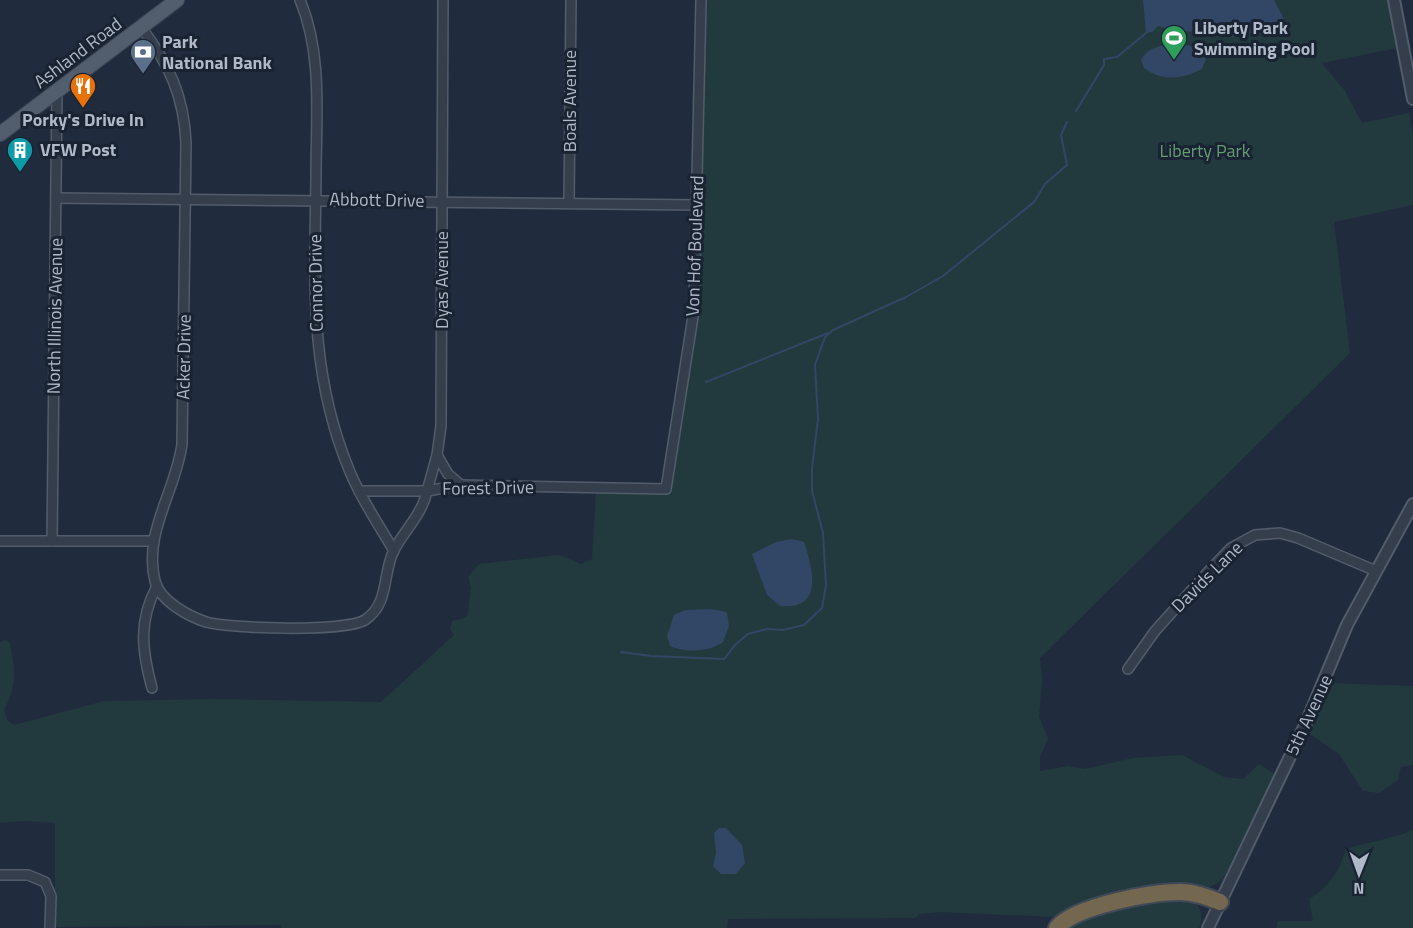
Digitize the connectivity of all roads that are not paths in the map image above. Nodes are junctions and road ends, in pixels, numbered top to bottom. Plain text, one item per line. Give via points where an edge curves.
1 (177, 0) edge
2 (300, 0) edge
3 (443, 0) edge
4 (571, 0) edge
5 (701, 0) edge
6 (1394, 0) edge
7 (141, 27) junction
8 (57, 91) junction
9 (1413, 99) edge
10 (0, 134) edge
11 (56, 198) junction
12 (186, 198) junction
13 (316, 200) junction
14 (443, 201) junction
15 (569, 202) junction
16 (697, 204) junction
17 (437, 455) junction
18 (461, 485) junction
19 (666, 489) joint
20 (359, 491) junction
21 (427, 491) junction
22 (1413, 504) edge
23 (0, 541) edge
24 (152, 541) junction
25 (52, 542) junction
26 (394, 551) junction
27 (1376, 571) junction
28 (157, 586) junction
29 (1128, 669) dead end
30 (152, 688) dead end
31 (0, 875) edge
32 (1220, 902) junction
33 (50, 928) edge
34 (1058, 928) edge
35 (1208, 928) edge

1 - 7 main road, Ashland Road
2 - 13 street, Connor Drive via 309,24 316,70
3 - 14 street, Dyas Avenue
4 - 15 street, Boals Avenue
5 - 16 street, Von Hof Boulevard
6 - 9 street
7 - 8 main road, Ashland Road
7 - 12 street, Acker Drive via 168,66 182,103
8 - 10 main road, Ashland Road
8 - 11 street, North Illinois Avenue
11 - 12 street, Abbott Drive
11 - 25 street, North Illinois Avenue
12 - 13 street, Abbott Drive
12 - 24 street, Acker Drive via 182,444 177,475
13 - 14 street, Abbott Drive
13 - 20 street, Connor Drive via 314,293 320,374 335,435
14 - 15 street, Abbott Drive
14 - 17 street, Dyas Avenue via 441,426
15 - 16 street, Abbott Drive
16 - 19 street, Von Hof Boulevard via 692,331
17 - 18 street via 448,474
17 - 21 street, Dyas Avenue
18 - 19 street, Forest Drive
18 - 21 street, Forest Drive
20 - 21 street
20 - 26 street, Connor Drive
21 - 26 street, Forest Drive
22 - 27 street, 5th Avenue
23 - 25 street
24 - 25 street
24 - 28 street, Acker Drive
26 - 28 street, Forest Drive via 380,604 363,620 348,626 215,624 177,607
27 - 29 street, Davids Lane via 1298,538 1280,533 1255,535 1231,548 1208,572 1155,631
27 - 32 street, 5th Avenue via 1347,625 1306,723
28 - 30 street, Acker Drive via 142,626
31 - 33 street via 28,875 42,880 51,896
32 - 34 highway via 1189,892 1164,893 1076,913
32 - 35 street, 5th Avenue

